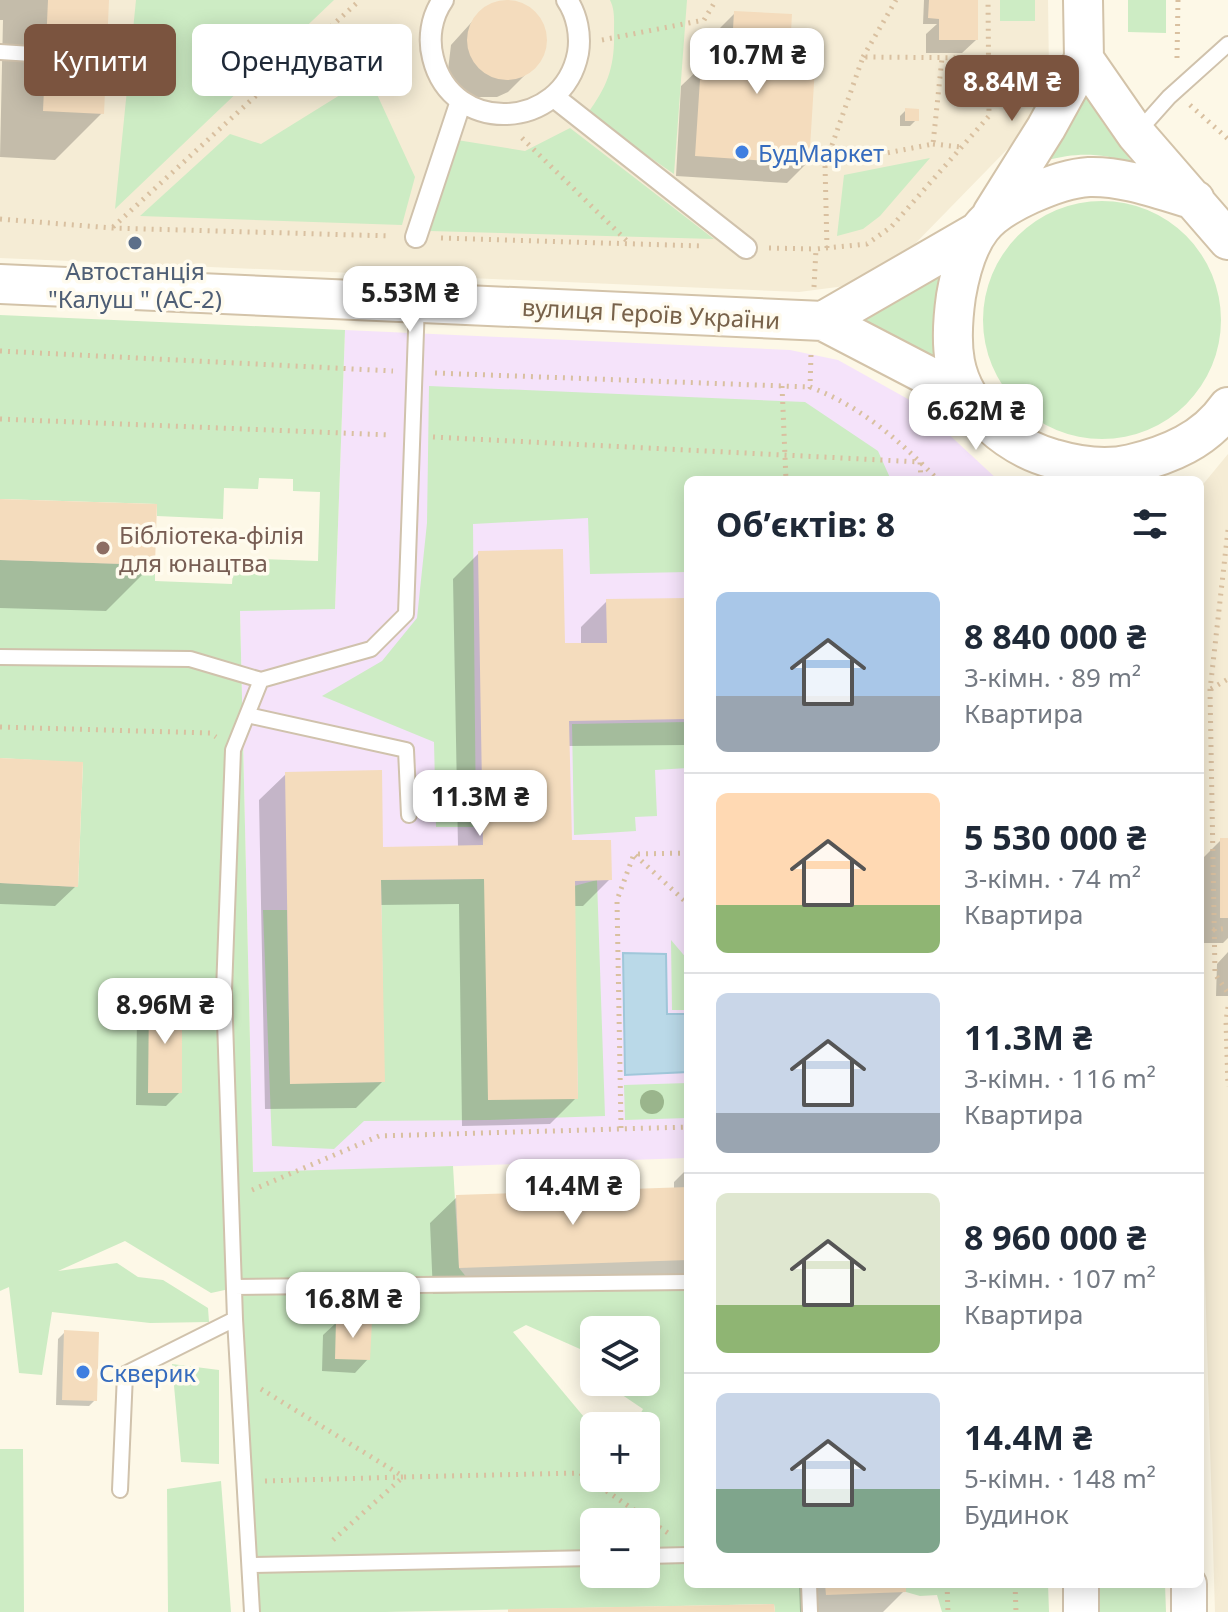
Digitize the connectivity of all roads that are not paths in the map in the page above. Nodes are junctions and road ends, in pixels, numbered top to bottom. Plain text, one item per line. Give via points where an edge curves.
1 (567, 0) edge
2 (1083, 0) edge
3 (436, 2) edge
4 (1228, 44) edge
5 (0, 52) edge
6 (24, 54) edge
7 (1084, 59) junction
8 (554, 97) junction
9 (461, 101) junction
10 (1136, 134) junction
11 (1195, 200) junction
12 (985, 224) junction
13 (416, 237) road end
14 (1228, 240) edge
15 (746, 248) road end
16 (0, 284) edge
17 (417, 303) junction
18 (816, 322) junction
19 (969, 397) junction
20 (1227, 409) edge
21 (1035, 467) edge
22 (1164, 468) edge
23 (0, 657) edge
24 (261, 680) junction
25 (247, 715) junction
26 (409, 815) dead end
27 (684, 1282) edge
28 (234, 1287) junction
29 (235, 1319) junction
30 (120, 1490) dead end
31 (684, 1555) edge
32 (660, 1556) edge
33 (580, 1558) edge
34 (250, 1565) junction
35 (809, 1588) edge
36 (1081, 1588) edge
37 (1189, 1588) edge
38 (252, 1612) edge
39 (810, 1612) edge
40 (1081, 1612) edge
41 (1189, 1612) edge

1 - 8 street via 579,44 576,64
2 - 7 main road
3 - 9 street via 431,48 436,69
4 - 10 lane
5 - 6 lane
7 - 10 main road
7 - 12 main road
8 - 9 street via 519,114 499,115
8 - 15 street
9 - 13 street
10 - 11 main road
11 - 12 main road via 1120,179 1086,177 1041,189
11 - 14 main road
12 - 18 main road
12 - 19 main road via 960,272 952,341 955,365
16 - 17 main road, вулиця Героїв України
17 - 18 main road, вулиця Героїв України
17 - 24 lane via 406,614 371,649
18 - 19 main road, вулиця Героїв України
19 - 21 main road
20 - 22 main road
21 - 22 main road
23 - 24 lane via 190,659
24 - 25 lane
25 - 26 lane via 406,750
25 - 28 lane via 233,750 224,991
27 - 28 lane
28 - 29 lane
29 - 30 lane via 125,1374
29 - 34 lane
31 - 32 lane
33 - 34 lane
34 - 38 lane
35 - 39 lane
36 - 40 street
37 - 41 street

